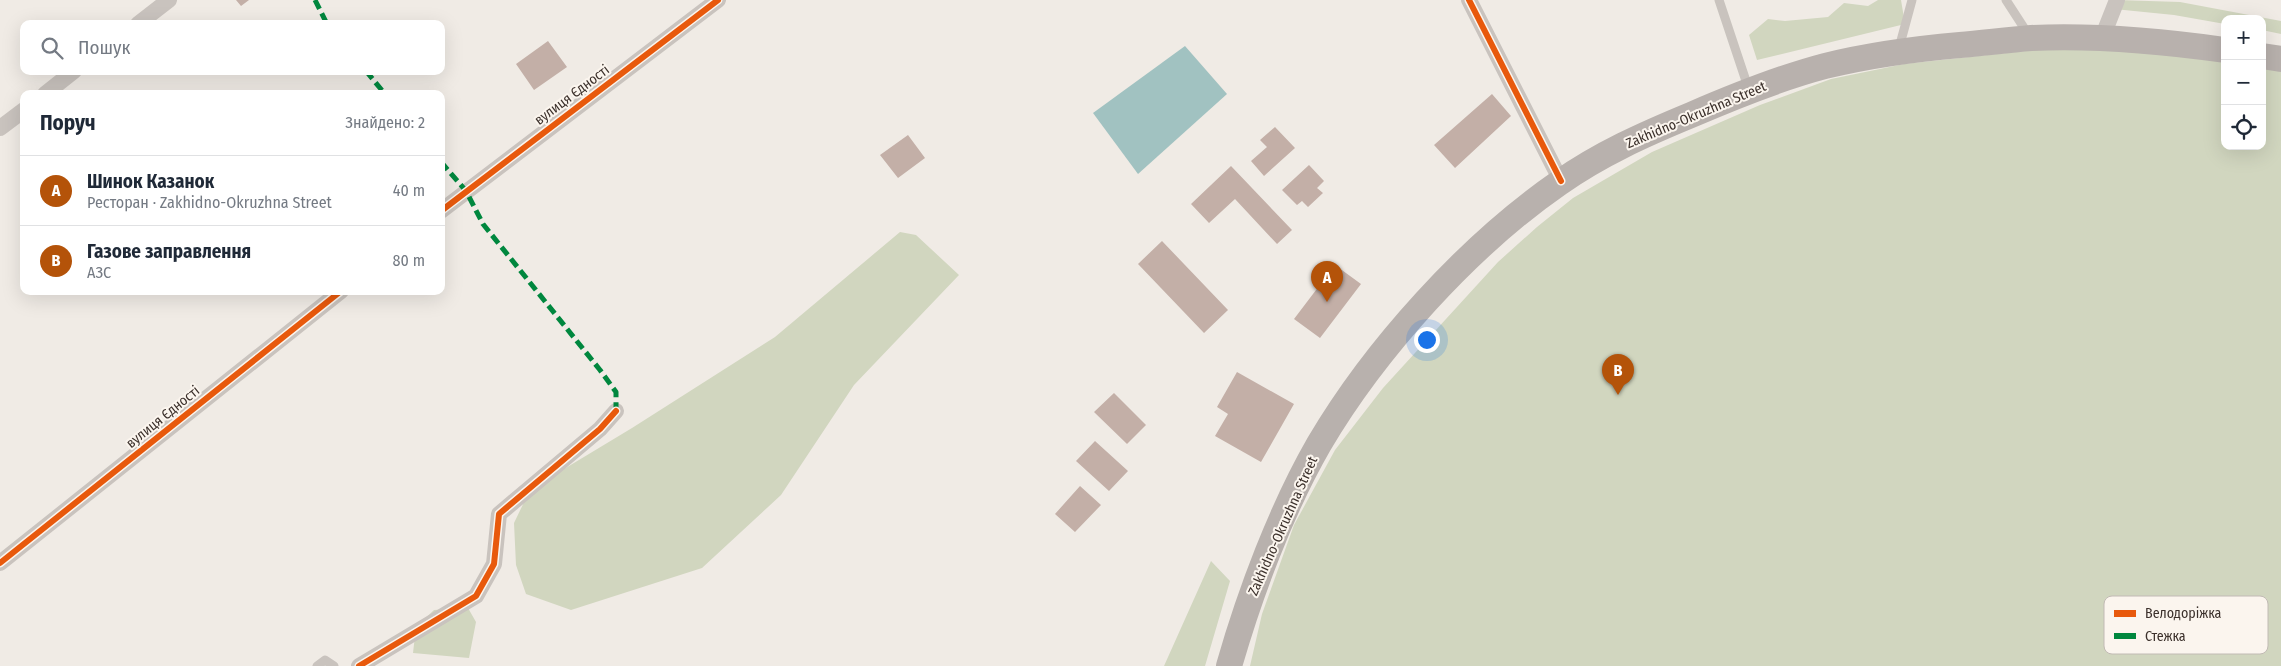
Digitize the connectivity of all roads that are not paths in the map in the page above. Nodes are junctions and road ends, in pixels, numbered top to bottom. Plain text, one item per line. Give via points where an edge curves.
1 (169, 0) edge
2 (718, 0) edge
3 (1469, 0) edge
4 (1720, 0) edge
5 (1912, 0) edge
6 (2006, 0) edge
7 (2115, 4) edge
8 (143, 20) edge
9 (2031, 38) junction
10 (2102, 38) junction
11 (2221, 49) edge
12 (1898, 51) junction
13 (2266, 57) edge
14 (2281, 59) edge
15 (69, 75) edge
16 (50, 90) edge
17 (1750, 90) junction
18 (20, 113) edge
19 (0, 128) edge
20 (1561, 181) junction
21 (445, 208) edge
22 (336, 295) edge
23 (616, 411) dead end
24 (0, 563) edge
25 (317, 666) edge
26 (334, 666) edge
27 (359, 666) edge
28 (1229, 666) edge

1 - 8 street
2 - 21 street, вулиця Єдності
3 - 20 street
4 - 17 lane
5 - 12 lane
6 - 9 lane
7 - 10 street
9 - 10 main road, Zakhidno-Okruzhna Street
9 - 12 main road, Zakhidno-Okruzhna Street
10 - 11 main road, Zakhidno-Okruzhna Street
12 - 17 main road, Zakhidno-Okruzhna Street via 1824,66
13 - 14 main road
15 - 16 street
17 - 20 main road, Zakhidno-Okruzhna Street via 1634,138
18 - 19 street
20 - 28 main road, Zakhidno-Okruzhna Street via 1520,211 1475,252 1418,311 1360,380 1318,446 1280,524 1245,612
22 - 24 street, вулиця Єдності
23 - 27 street via 600,429 499,514 494,564 476,596
25 - 26 lane via 325,660

